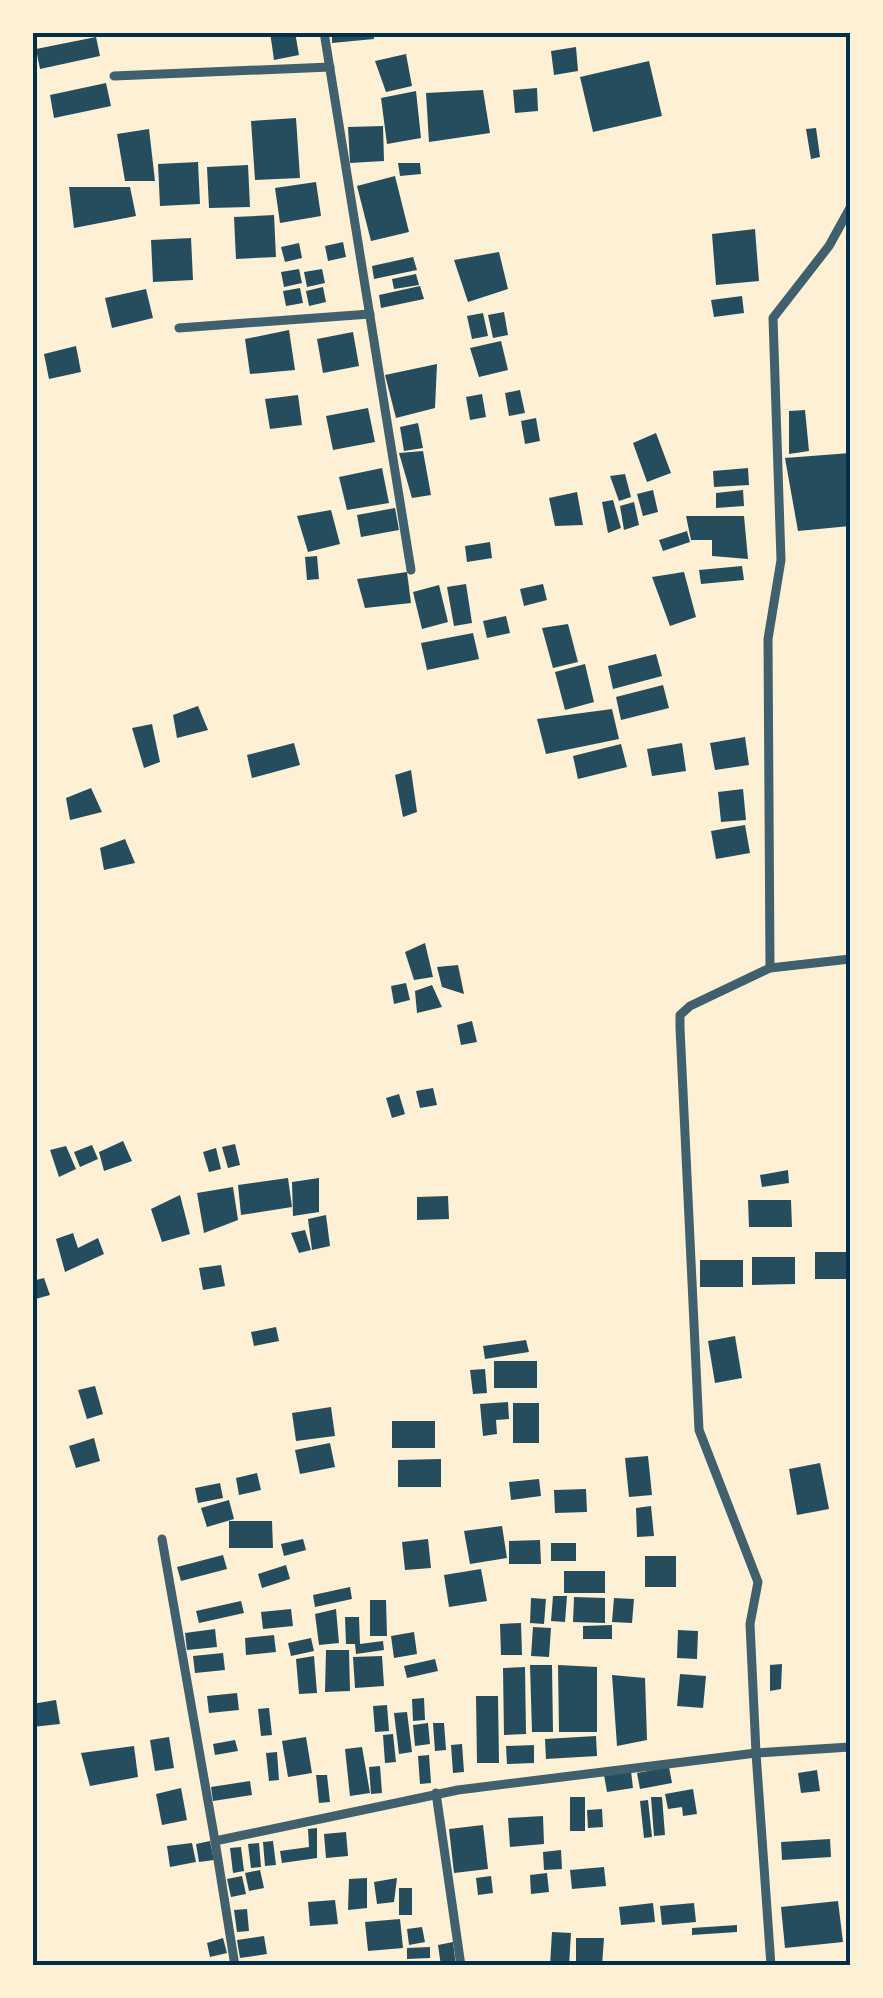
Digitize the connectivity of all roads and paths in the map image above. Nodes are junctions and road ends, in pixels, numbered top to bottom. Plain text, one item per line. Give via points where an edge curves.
1 (324, 32) edge
2 (330, 67) junction
3 (114, 76) dead end
4 (850, 208) edge
5 (370, 314) junction
6 (179, 328) dead end
7 (412, 570) dead end
8 (850, 959) edge
9 (770, 968) junction
10 (162, 1539) dead end
11 (850, 1747) edge
12 (756, 1753) junction
13 (436, 1793) junction
14 (215, 1841) junction
15 (235, 1966) edge
16 (461, 1966) edge
17 (771, 1966) edge

1 - 2 street
2 - 3 street
2 - 5 street
4 - 9 street via 772,318 780,560 768,639
5 - 6 street
5 - 7 street
8 - 9 street
9 - 12 street via 680,1014 699,1430 758,1582 750,1624
10 - 14 street
11 - 12 street
12 - 13 street
12 - 17 street
13 - 14 street
13 - 16 street
14 - 15 street

